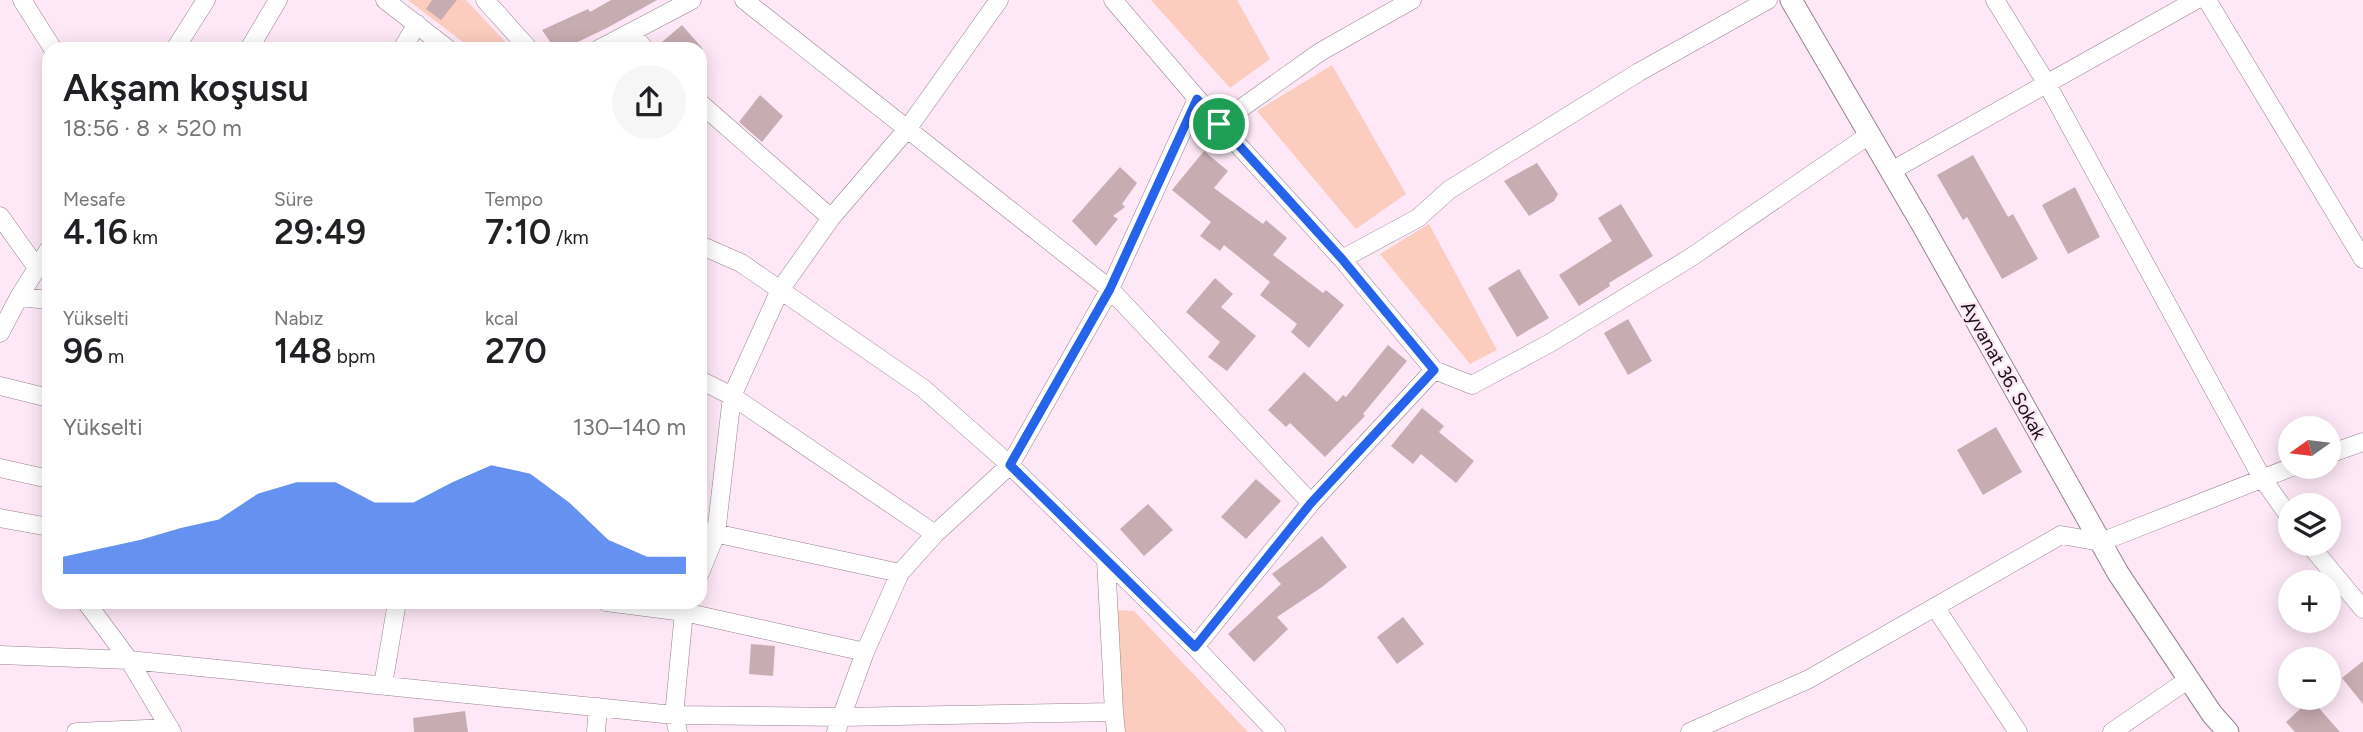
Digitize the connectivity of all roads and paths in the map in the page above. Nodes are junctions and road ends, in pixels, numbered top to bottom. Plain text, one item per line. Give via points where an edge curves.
1 (22, 0) edge
2 (206, 0) edge
3 (278, 0) edge
4 (385, 0) edge
5 (485, 0) edge
6 (744, 0) edge
7 (999, 0) edge
8 (1113, 0) edge
9 (1412, 0) edge
10 (1768, 0) edge
11 (1791, 0) edge
12 (1995, 0) edge
13 (2196, 0) edge
14 (2207, 0) edge
15 (685, 2) edge
16 (417, 24) junction
17 (630, 33) junction
18 (49, 42) edge
19 (179, 42) edge
20 (253, 42) edge
21 (406, 42) edge
22 (439, 42) edge
23 (522, 42) edge
24 (612, 42) edge
25 (638, 42) edge
26 (2047, 84) junction
27 (1197, 99) junction
28 (707, 109) edge
29 (1219, 124) junction
30 (908, 128) junction
31 (1870, 135) junction
32 (1891, 171) junction
33 (0, 216) edge
34 (831, 218) junction
35 (707, 248) edge
36 (1342, 259) junction
37 (2363, 259) edge
38 (42, 260) edge
39 (37, 268) junction
40 (780, 289) junction
41 (1110, 289) junction
42 (19, 297) junction
43 (42, 299) edge
44 (0, 333) edge
45 (1434, 370) junction
46 (707, 384) edge
47 (0, 386) edge
48 (42, 396) edge
49 (732, 396) junction
50 (2363, 442) edge
51 (2342, 449) edge
52 (1010, 465) junction
53 (0, 468) edge
54 (2278, 472) edge
55 (42, 477) edge
56 (2262, 478) junction
57 (2278, 501) edge
58 (1311, 503) junction
59 (0, 518) edge
60 (42, 526) edge
61 (708, 532) edge
62 (935, 534) junction
63 (2101, 542) junction
64 (2319, 556) edge
65 (1106, 560) junction
66 (900, 573) junction
67 (1936, 607) junction
68 (91, 609) edge
69 (396, 609) edge
70 (686, 609) edge
71 (694, 609) edge
72 (2363, 609) edge
73 (1195, 647) junction
74 (865, 652) junction
75 (0, 655) edge
76 (129, 660) junction
77 (2189, 679) junction
78 (383, 685) junction
79 (598, 707) junction
80 (1114, 712) junction
81 (676, 723) edge
82 (838, 725) edge
83 (171, 730) edge
84 (76, 732) edge
85 (596, 732) edge
86 (1116, 732) edge
87 (1276, 732) edge
88 (1690, 732) edge
89 (2018, 732) edge
90 (2112, 732) edge
91 (2228, 732) edge

1 - 18 street
2 - 19 street
3 - 20 street
4 - 16 street
5 - 23 street
6 - 30 street
7 - 30 street
8 - 27 street
9 - 29 street via 1320,52
10 - 36 street via 1639,72 1449,190 1418,218
11 - 31 street, Ayvanat 36. Sokak
12 - 26 street
13 - 26 street
14 - 37 street
15 - 17 street
16 - 21 street
16 - 22 street
17 - 24 street
17 - 25 street
26 - 32 street
26 - 56 street
27 - 29 street
27 - 41 street
28 - 34 street
29 - 36 street
30 - 34 street
30 - 41 street
31 - 32 street, Ayvanat 36. Sokak
31 - 45 street via 1690,258 1550,343 1472,385
32 - 63 street, Ayvanat 36. Sokak
33 - 39 street
34 - 40 street
35 - 40 street
36 - 45 street
38 - 39 street
39 - 42 street
40 - 49 street
40 - 52 street via 924,389
41 - 52 street
41 - 58 street
42 - 43 street
42 - 44 street
45 - 58 street
46 - 49 street
47 - 48 street
49 - 61 street
49 - 62 street
50 - 51 street
52 - 62 street
52 - 65 street
53 - 55 street
54 - 56 street
56 - 57 street
56 - 63 street
58 - 73 street
59 - 60 street
61 - 66 street
62 - 66 street
63 - 67 street via 2061,535
63 - 77 street, Ayvanat 36. Sokak
64 - 72 street
65 - 73 street
65 - 80 street
66 - 74 street
67 - 88 street via 1809,678
67 - 89 street
68 - 76 street
69 - 78 street
70 - 81 street
71 - 74 street
73 - 87 street
74 - 82 street
75 - 76 street
76 - 78 street
76 - 83 street
77 - 90 street
77 - 91 street, Ayvanat 36. Sokak
78 - 79 street
79 - 81 street
79 - 85 street
80 - 82 street
80 - 86 street
81 - 82 street
83 - 84 street

